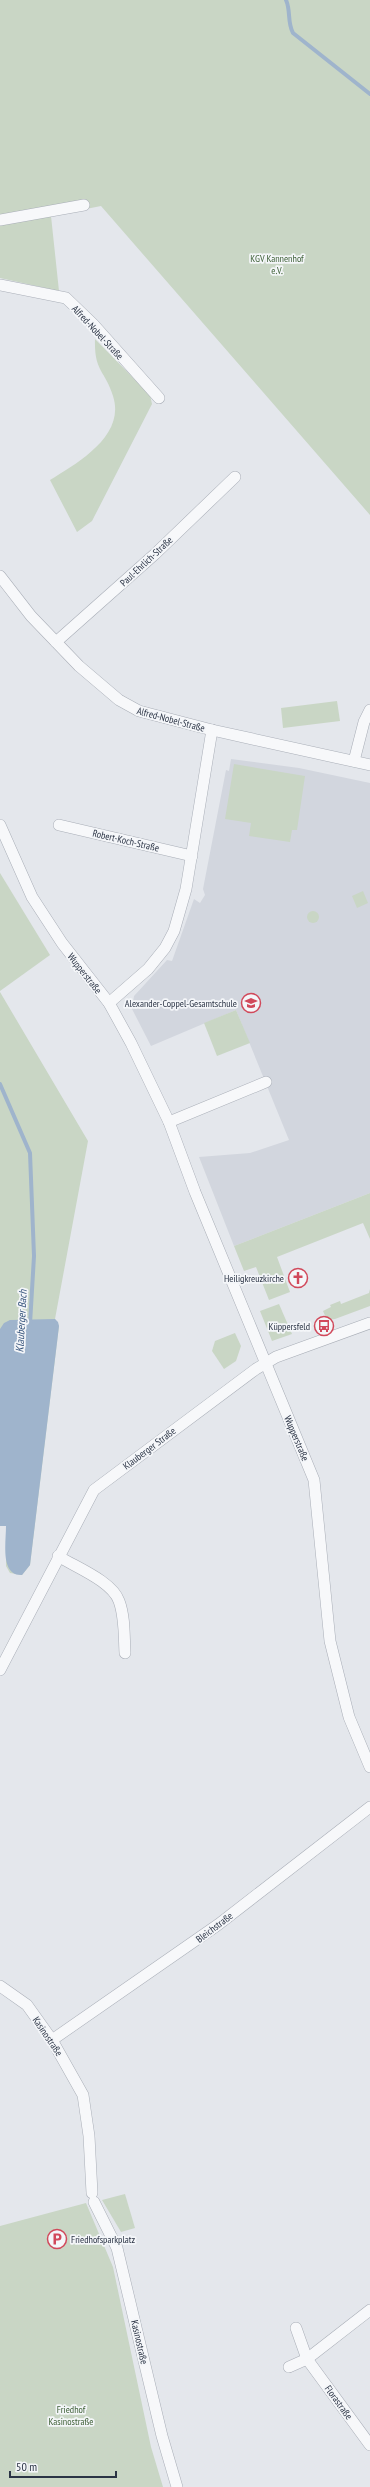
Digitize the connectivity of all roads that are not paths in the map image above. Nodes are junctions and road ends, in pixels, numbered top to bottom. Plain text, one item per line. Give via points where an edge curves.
1 (84, 205) dead end
2 (0, 220) edge
3 (0, 285) edge
4 (159, 398) dead end
5 (235, 477) dead end
6 (0, 576) edge
7 (56, 642) junction
8 (370, 710) edge
9 (212, 730) junction
10 (354, 761) junction
11 (370, 765) edge
12 (59, 825) dead end
13 (0, 826) edge
14 (192, 856) junction
15 (109, 1003) junction
16 (266, 1082) dead end
17 (169, 1122) junction
18 (370, 1323) edge
19 (266, 1362) junction
20 (58, 1556) junction
21 (125, 1653) dead end
22 (0, 1670) edge
23 (370, 1767) edge
24 (370, 1807) edge
25 (0, 1986) edge
26 (52, 2040) junction
27 (370, 2310) edge
28 (296, 2328) dead end
29 (307, 2359) junction
30 (289, 2367) dead end
31 (370, 2445) edge
32 (177, 2487) edge

1 - 2 street
3 - 4 street, Alfred-Nobel-Straße via 66,298 93,324
5 - 7 street, Paul-Ehrlich-Straße via 155,554
6 - 7 street, Alfred-Nobel-Straße via 31,616
7 - 9 street, Alfred-Nobel-Straße via 108,692 128,706 149,715
8 - 10 street via 364,722
9 - 10 street, Alfred-Nobel-Straße
9 - 14 street
10 - 11 street, Alfred-Nobel-Straße
12 - 14 street, Robert-Koch-Straße
13 - 15 street, Wupperstraße via 32,897 62,943
14 - 15 street via 181,911 165,948 139,978
15 - 17 street, Wupperstraße via 132,1043
16 - 17 street
17 - 19 street, Wupperstraße via 195,1192
18 - 19 street
19 - 20 street, Klauberger Straße via 94,1490
19 - 23 street, Wupperstraße via 314,1480 330,1641 349,1717
20 - 21 street via 98,1579 119,1600
20 - 22 street, Klauberger Straße
24 - 26 street, Bleichstraße via 220,1924
25 - 26 street, Kasinostraße via 27,2005
26 - 32 street, Kasinostraße via 83,2095 93,2197 117,2248 162,2436
27 - 29 street
28 - 29 street, Florastraße
29 - 30 street
29 - 31 street, Florastraße

